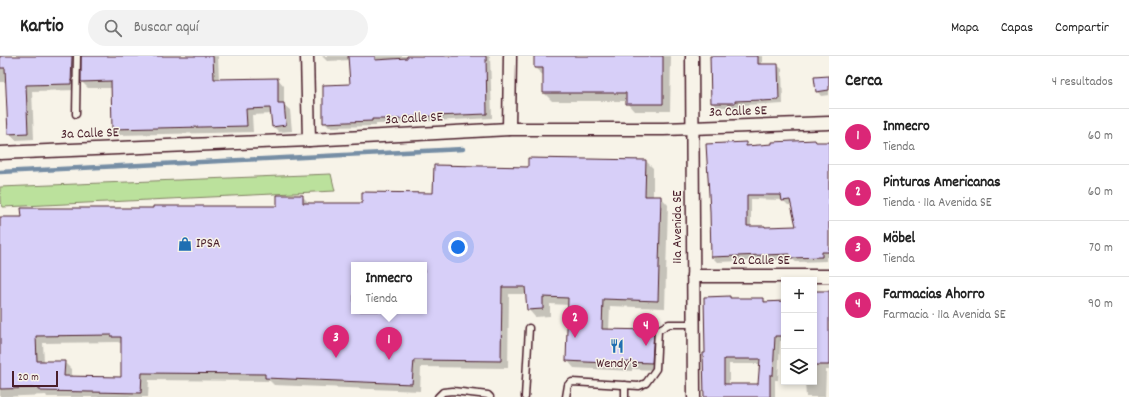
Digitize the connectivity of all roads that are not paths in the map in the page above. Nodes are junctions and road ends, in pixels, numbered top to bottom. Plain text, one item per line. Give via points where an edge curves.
1 (77, 56) edge
2 (307, 56) edge
3 (510, 56) edge
4 (692, 56) edge
5 (76, 114) dead end
6 (829, 123) edge
7 (692, 128) junction
8 (509, 130) junction
9 (309, 140) junction
10 (0, 153) edge
11 (693, 276) junction
12 (829, 276) edge
13 (693, 324) junction
14 (529, 328) dead end
15 (625, 385) junction
16 (438, 397) edge
17 (490, 397) edge
18 (525, 397) edge
19 (566, 397) edge
20 (625, 397) edge
21 (694, 397) edge

1 - 5 lane
2 - 9 street
3 - 8 street
4 - 7 street, 11a Avenida SE
6 - 7 street, 3a Calle SE
7 - 8 street, 3a Calle SE
7 - 11 street, 11a Avenida SE
8 - 9 street, 3a Calle SE
9 - 10 street, 3a Calle SE
11 - 12 street, 2a Calle SE
11 - 13 street, 11a Avenida SE
13 - 15 lane via 669,324 658,330 656,369 646,383 638,386
13 - 21 street, 11a Avenida SE
14 - 18 lane
15 - 19 lane via 572,382 568,385
15 - 20 lane
16 - 17 lane via 443,392 454,391

